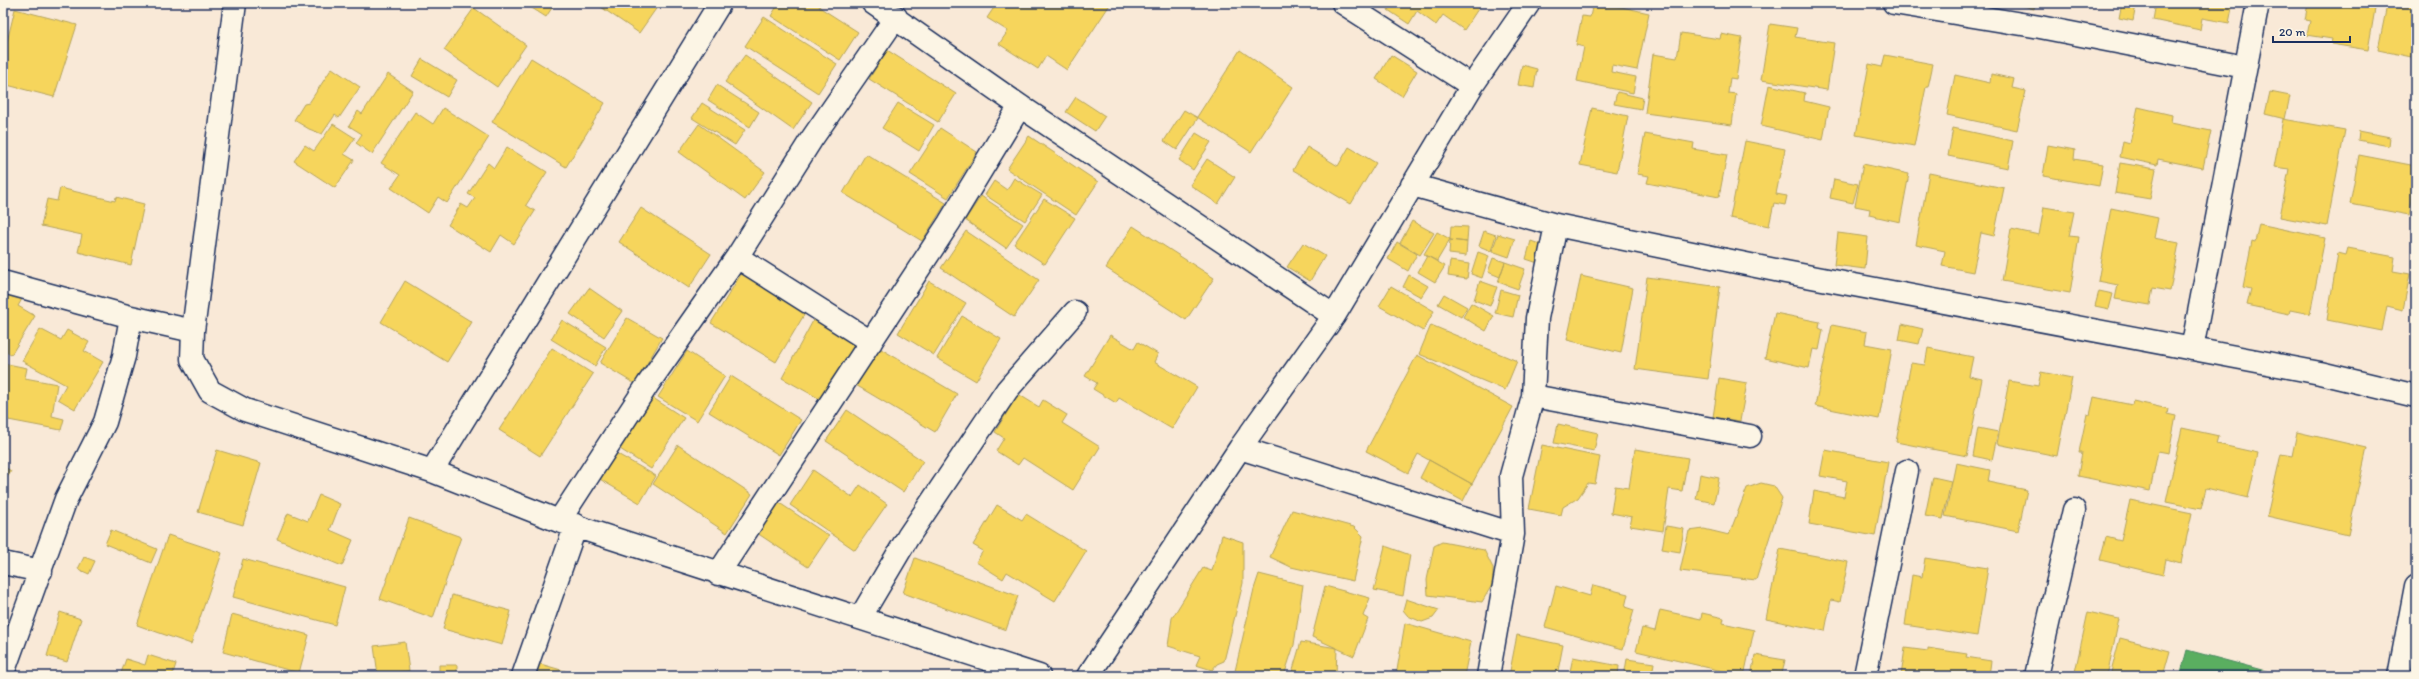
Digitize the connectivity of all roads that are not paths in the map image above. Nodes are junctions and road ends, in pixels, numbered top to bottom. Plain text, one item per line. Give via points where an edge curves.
1 (235, 3) edge
2 (720, 3) edge
3 (873, 3) edge
4 (1342, 3) edge
5 (1529, 3) edge
6 (1894, 3) edge
7 (2258, 3) edge
8 (896, 17) junction
9 (2245, 67) junction
10 (1472, 86) junction
11 (1020, 106) junction
12 (1412, 185) junction
13 (1556, 225) junction
14 (737, 257) junction
15 (3, 282) edge
16 (1075, 312) dead end
17 (131, 316) junction
18 (1334, 316) junction
19 (193, 331) junction
20 (871, 342) junction
21 (2192, 350) junction
22 (1533, 396) junction
23 (2416, 396) edge
24 (1750, 436) dead end
25 (1240, 448) junction
26 (432, 471) junction
27 (1907, 472) dead end
28 (2074, 510) dead end
29 (568, 523) junction
30 (1513, 534) junction
31 (3, 563) edge
32 (41, 571) junction
33 (718, 574) junction
34 (2416, 586) edge
35 (860, 618) junction
36 (3, 673) edge
37 (523, 676) edge
38 (1039, 676) edge
39 (1088, 676) edge
40 (1488, 676) edge
41 (1865, 676) edge
42 (2036, 676) edge
43 (2399, 676) edge

1 - 19 street
2 - 26 street
3 - 8 street
4 - 10 street
5 - 10 street
6 - 9 street via 2040,27
7 - 9 street
8 - 11 street
8 - 14 street via 811,140
9 - 21 street
10 - 12 street
11 - 18 street
11 - 20 street via 949,223
12 - 13 street
12 - 18 street
13 - 21 street
13 - 22 street via 1537,318
14 - 20 street
14 - 29 street via 648,384
15 - 17 street
16 - 35 street via 1007,390 908,537
17 - 19 street
17 - 32 street via 124,356 105,422 66,499
18 - 25 street
19 - 26 street via 192,359 210,391 245,410
20 - 33 street
21 - 23 street via 2320,373
22 - 24 street
22 - 30 street via 1511,476
25 - 30 street
25 - 39 street
26 - 29 street
27 - 41 street
28 - 42 street
29 - 33 street
29 - 37 street
30 - 40 street
31 - 32 street
32 - 36 street
33 - 35 street
34 - 43 street
35 - 38 street

